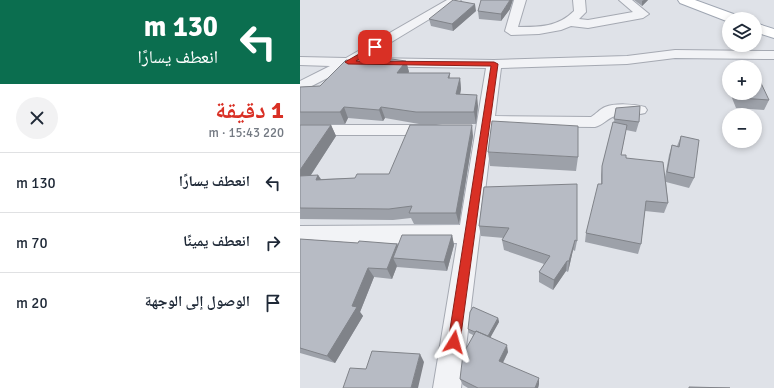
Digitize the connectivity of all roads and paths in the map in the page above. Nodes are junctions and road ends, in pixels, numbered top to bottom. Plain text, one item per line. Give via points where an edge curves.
1 (455, 0) edge
2 (520, 0) edge
3 (579, 0) edge
4 (625, 0) edge
5 (684, 0) edge
6 (722, 14) edge
7 (572, 22) junction
8 (762, 30) edge
9 (774, 34) edge
10 (774, 55) edge
11 (300, 61) edge
12 (348, 62) junction
13 (494, 64) junction
14 (300, 87) edge
15 (639, 110) edge
16 (473, 128) junction
17 (300, 130) edge
18 (300, 234) edge
19 (470, 234) junction
20 (447, 388) edge

1 - 12 street
2 - 7 street via 511,31 555,29
3 - 7 street via 580,12
4 - 7 street via 642,14 588,24
5 - 6 main road
8 - 9 main road
10 - 13 street via 675,54 627,60
11 - 12 street
12 - 13 street
12 - 14 street
13 - 16 street
15 - 16 street via 610,112 595,122
16 - 17 street
16 - 19 street
18 - 19 street
19 - 20 street

